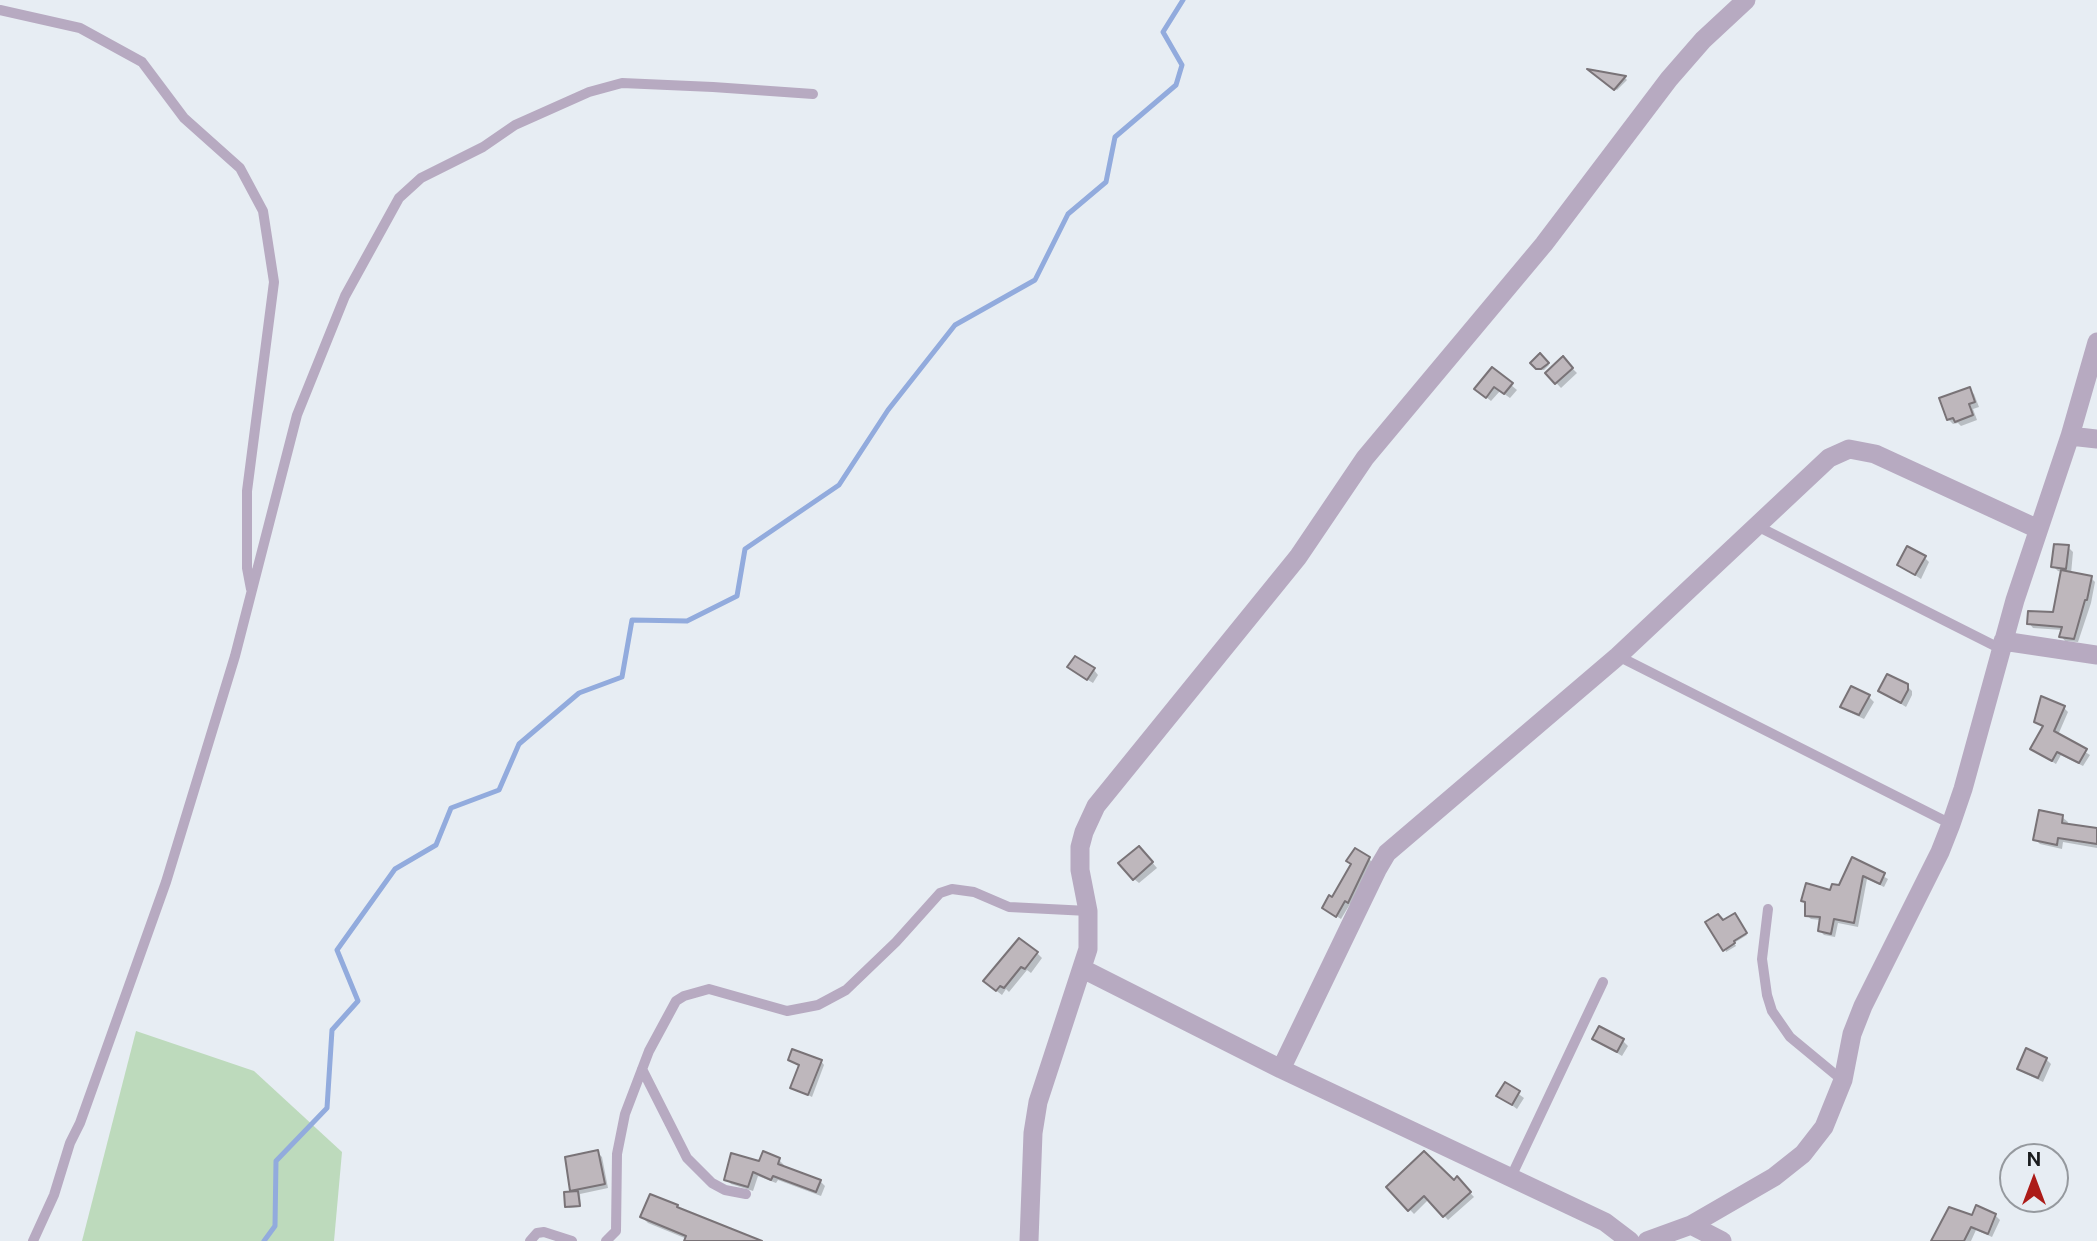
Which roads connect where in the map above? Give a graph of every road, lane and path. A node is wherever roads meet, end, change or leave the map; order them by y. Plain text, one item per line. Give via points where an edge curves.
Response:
1 (1746, 0) edge
2 (0, 10) edge
3 (813, 94) dead end
4 (2097, 342) edge
5 (2070, 436) junction
6 (2097, 439) edge
7 (1757, 526) junction
8 (2038, 529) junction
9 (251, 591) junction
10 (2002, 645) junction
11 (2097, 655) edge
12 (1618, 656) junction
13 (1951, 824) junction
14 (1768, 909) dead end
15 (1088, 911) junction
16 (1083, 969) junction
17 (1603, 982) dead end
18 (642, 1069) junction
19 (1282, 1069) junction
20 (1843, 1080) junction
21 (1511, 1177) junction
22 (746, 1194) dead end
23 (1691, 1225) junction
24 (33, 1241) edge
25 (530, 1241) edge
26 (572, 1241) edge
27 (606, 1241) edge
28 (1029, 1241) edge
29 (1630, 1241) edge
30 (1647, 1241) edge
31 (1722, 1241) edge

1 - 15 street via 1676,70 1544,243 1365,458 1298,558 1096,806 1080,847
2 - 9 lane via 80,28 142,62 184,118 240,169 263,211 274,282 247,491
3 - 9 lane via 622,83 589,92 515,125 421,178 399,198 345,296 297,415
4 - 5 street
5 - 6 street
5 - 8 street
7 - 8 street via 1829,458 1849,449 1875,454
7 - 10 lane
7 - 12 street
8 - 10 street
9 - 24 lane via 166,882 54,1195
10 - 11 street
10 - 13 street
12 - 13 lane
12 - 19 street via 1387,853
13 - 20 street via 1863,1006
14 - 20 lane via 1762,959 1772,1011 1790,1037
15 - 16 street
15 - 18 lane via 1009,908 967,889 946,890 846,990 818,1005 787,1011 709,989 684,996 676,1002
16 - 19 street
16 - 28 street via 1038,1102
17 - 21 lane
18 - 22 lane via 687,1158 712,1183
18 - 27 lane via 625,1114 617,1154 616,1231
19 - 21 street
20 - 23 street via 1825,1127 1803,1154 1774,1177
21 - 29 street via 1605,1222
23 - 30 street
23 - 31 street
25 - 26 lane via 544,1232

